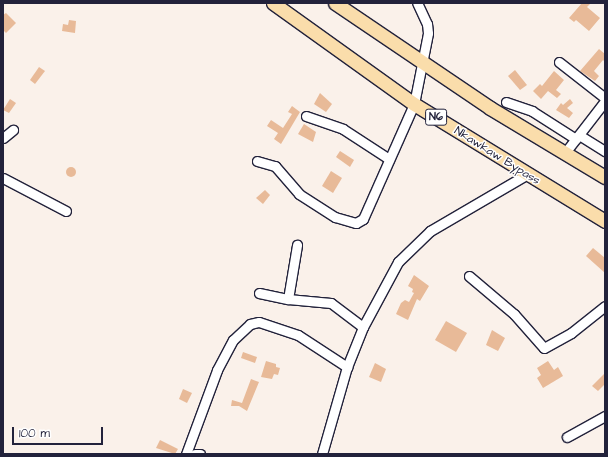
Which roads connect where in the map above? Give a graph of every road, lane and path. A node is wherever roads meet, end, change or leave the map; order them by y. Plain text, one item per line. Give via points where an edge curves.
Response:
1 (273, 3) edge
2 (418, 3) edge
3 (338, 4) edge
4 (420, 61) junction
5 (559, 62) dead end
6 (605, 99) edge
7 (506, 102) dead end
8 (414, 104) junction
9 (306, 116) dead end
10 (13, 130) dead end
11 (578, 137) junction
12 (3, 138) edge
13 (605, 151) edge
14 (564, 154) junction
15 (389, 159) junction
16 (257, 161) dead end
17 (526, 175) junction
18 (605, 177) edge
19 (3, 178) edge
20 (66, 211) dead end
21 (605, 222) edge
22 (297, 245) dead end
23 (469, 276) dead end
24 (259, 293) dead end
25 (288, 299) junction
26 (605, 306) edge
27 (363, 327) junction
28 (347, 367) junction
29 (605, 416) edge
30 (567, 437) dead end
31 (186, 454) edge
32 (195, 454) edge
33 (200, 454) edge
34 (322, 454) edge

1 - 8 highway, Nkawkaw Bypass / N6
2 - 4 street via 428,33
3 - 4 highway
4 - 8 street
4 - 14 highway
5 - 6 street
6 - 11 street
7 - 11 street via 532,111
8 - 15 street
8 - 17 highway, Nkawkaw Bypass / N6
9 - 15 street via 343,129
10 - 12 street
11 - 13 street
11 - 14 street
14 - 18 highway
15 - 16 street via 363,219 356,223 335,218 299,194 275,166
17 - 21 highway, Nkawkaw Bypass / N6
17 - 27 street via 452,217 414,244 390,275
19 - 20 street
22 - 25 street
23 - 26 street via 514,314 544,348 571,333
24 - 25 street
25 - 27 street via 331,303
27 - 28 street
28 - 31 street via 298,335 259,322 250,324 233,340 217,370
28 - 34 street
29 - 30 street
32 - 33 street

